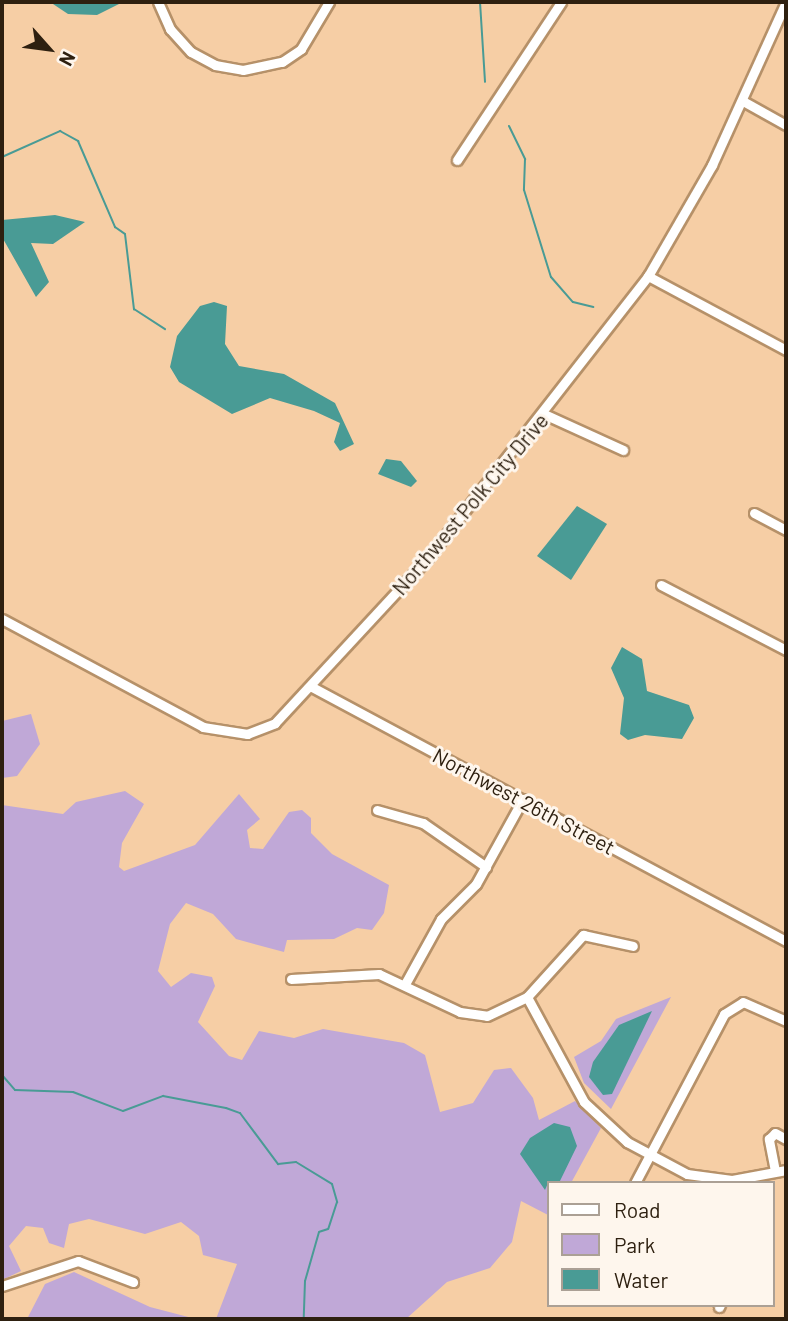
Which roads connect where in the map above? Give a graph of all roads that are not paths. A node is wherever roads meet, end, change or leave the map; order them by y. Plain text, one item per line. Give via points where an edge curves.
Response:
1 (158, 2) edge
2 (329, 2) edge
3 (561, 2) edge
4 (786, 2) edge
5 (743, 101) junction
6 (786, 125) edge
7 (457, 160) dead end
8 (648, 276) junction
9 (786, 350) edge
10 (544, 414) junction
11 (623, 450) dead end
12 (754, 513) dead end
13 (786, 530) edge
14 (661, 585) dead end
15 (2, 619) edge
16 (786, 650) edge
17 (312, 687) junction
18 (523, 799) junction
19 (377, 810) dead end
20 (485, 867) junction
21 (786, 941) edge
22 (633, 946) dead end
23 (291, 979) dead end
24 (405, 984) junction
25 (527, 998) junction
26 (786, 1021) edge
27 (786, 1139) edge
28 (649, 1155) junction
29 (786, 1170) edge
30 (775, 1171) junction
31 (636, 1181) edge
32 (726, 1181) edge
33 (736, 1181) edge
34 (133, 1282) dead end
35 (2, 1286) edge

1 - 2 street via 170,29 191,52 215,65 243,70 261,69 301,49
3 - 7 street
4 - 5 street, Northwest Polk City Drive
5 - 6 street
5 - 8 street, Northwest Polk City Drive
8 - 9 street
8 - 10 street, Northwest Polk City Drive
10 - 11 street
10 - 17 street, Northwest Polk City Drive
12 - 13 street
14 - 16 street
15 - 17 street, Northwest Polk City Drive via 219,732 262,730
17 - 18 street, Northwest 26th Street
18 - 20 street
18 - 21 street, Northwest 26th Street
19 - 20 street via 424,823
20 - 24 street via 441,919
22 - 25 street via 583,934
23 - 24 street via 311,982 359,973
24 - 25 street via 460,1012 479,1015 508,1010
25 - 28 street via 584,1102
26 - 28 street via 743,1002 724,1014
27 - 30 street via 775,1133 769,1139
28 - 31 street
28 - 32 street via 687,1174
29 - 30 street
30 - 33 street
34 - 35 street via 78,1261

